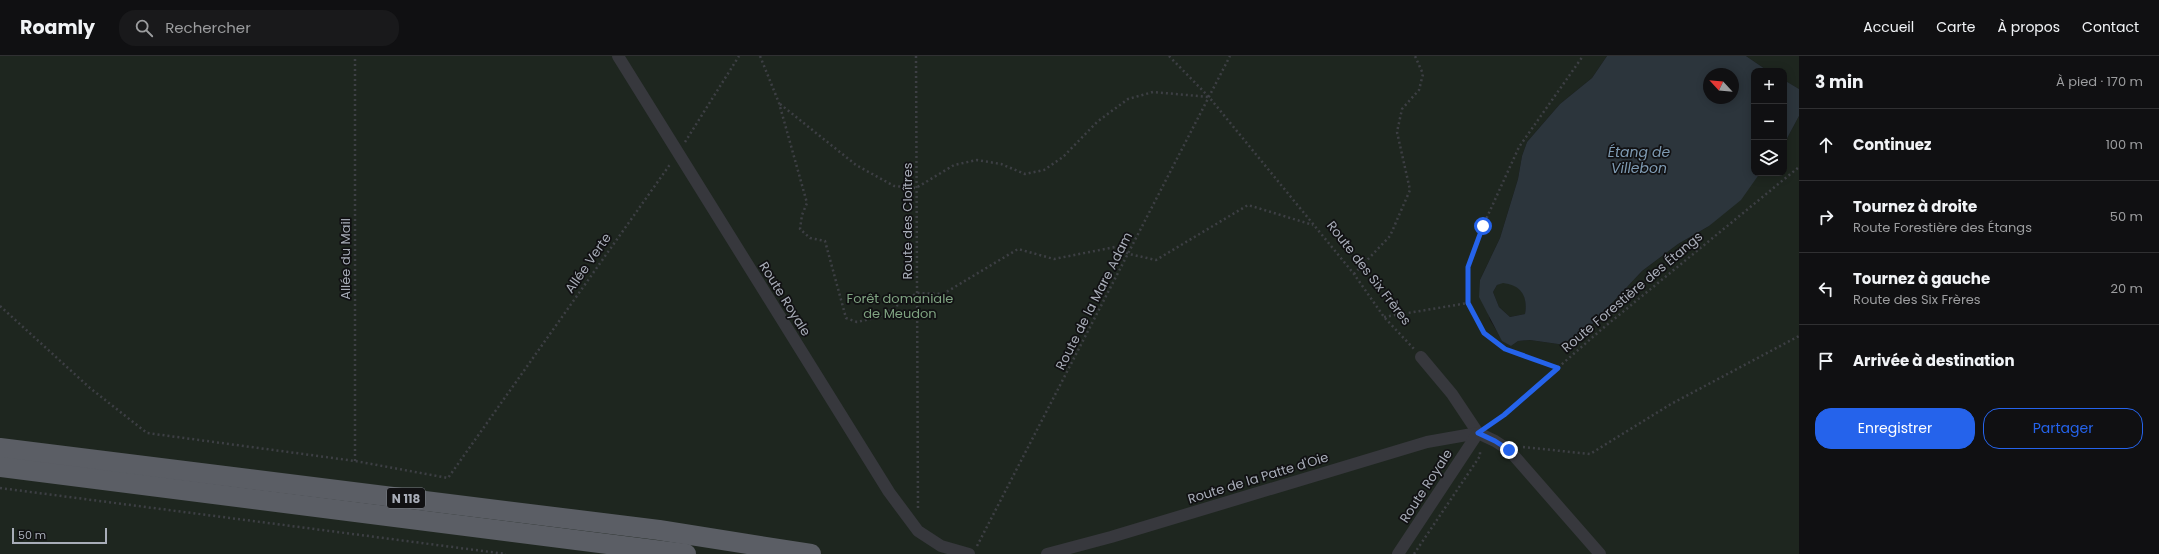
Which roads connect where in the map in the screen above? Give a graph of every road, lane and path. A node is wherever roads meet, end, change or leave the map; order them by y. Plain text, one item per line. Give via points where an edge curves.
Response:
1 (355, 56) edge
2 (618, 56) edge
3 (739, 56) edge
4 (760, 56) edge
5 (916, 56) edge
6 (1169, 56) edge
7 (1230, 56) edge
8 (1415, 56) edge
9 (1583, 56) edge
10 (1209, 97) junction
11 (779, 103) junction
12 (678, 154) junction
13 (1799, 167) edge
14 (916, 188) junction
15 (1313, 225) junction
16 (1129, 254) junction
17 (1354, 274) junction
18 (917, 293) junction
19 (1468, 303) junction
20 (0, 306) edge
21 (1384, 317) junction
22 (1799, 336) edge
23 (1421, 357) joint
24 (1558, 368) junction
25 (1478, 433) junction
26 (0, 448) edge
27 (1509, 450) junction
28 (355, 461) junction
29 (0, 467) edge
30 (0, 488) edge
31 (918, 531) junction
32 (973, 551) edge
33 (506, 554) edge
34 (686, 554) edge
35 (811, 554) edge
36 (1047, 554) edge
37 (1398, 554) edge
38 (1600, 554) edge

1 - 28 path, Allée du Mail
2 - 12 street, Route Royale
3 - 12 path, Allée Verte
4 - 11 path
5 - 14 path, Route des Cloîtres
6 - 10 path, Route des Six Frères
7 - 10 path, Route de la Mare Adam
8 - 17 path via 1423,74 1419,90 1402,109 1397,132 1410,190 1390,236
9 - 19 path via 1519,147 1483,226 1468,267
10 - 14 path via 1153,92 1128,99 1097,122 1063,157 1044,170 1025,174 1001,164 977,160 954,165
10 - 15 path, Route des Six Frères
10 - 16 path, Route de la Mare Adam
11 - 14 path via 856,165 894,186
11 - 18 path via 807,203 800,229 810,238 825,241 846,318 857,322 879,317
12 - 28 path, Allée Verte via 448,478
12 - 31 street, Route Royale via 885,485
13 - 24 path, Route Forestière des Étangs
14 - 18 path, Route des Cloîtres
15 - 16 path via 1248,205 1156,260
15 - 17 path, Route des Six Frères
16 - 18 path via 1115,247 1054,259 1018,249 944,294
16 - 32 path, Route de la Mare Adam
17 - 21 path, Route des Six Frères
18 - 31 path, Route des Cloîtres
19 - 21 path
19 - 24 path via 1484,333 1505,349
20 - 28 path via 90,388 147,433
21 - 23 path, Route des Six Frères
22 - 27 path via 1672,404 1590,454 1517,447
23 - 25 street via 1452,394
24 - 25 path, Route Forestière des Étangs via 1504,415
25 - 27 street
25 - 36 street, Route de la Patte d'Oie via 1427,442
25 - 37 street, Route Royale
26 - 35 highway, N 118 via 644,528
27 - 38 street
29 - 34 highway, N 118
30 - 33 path
31 - 32 street, Route Royale via 941,546

